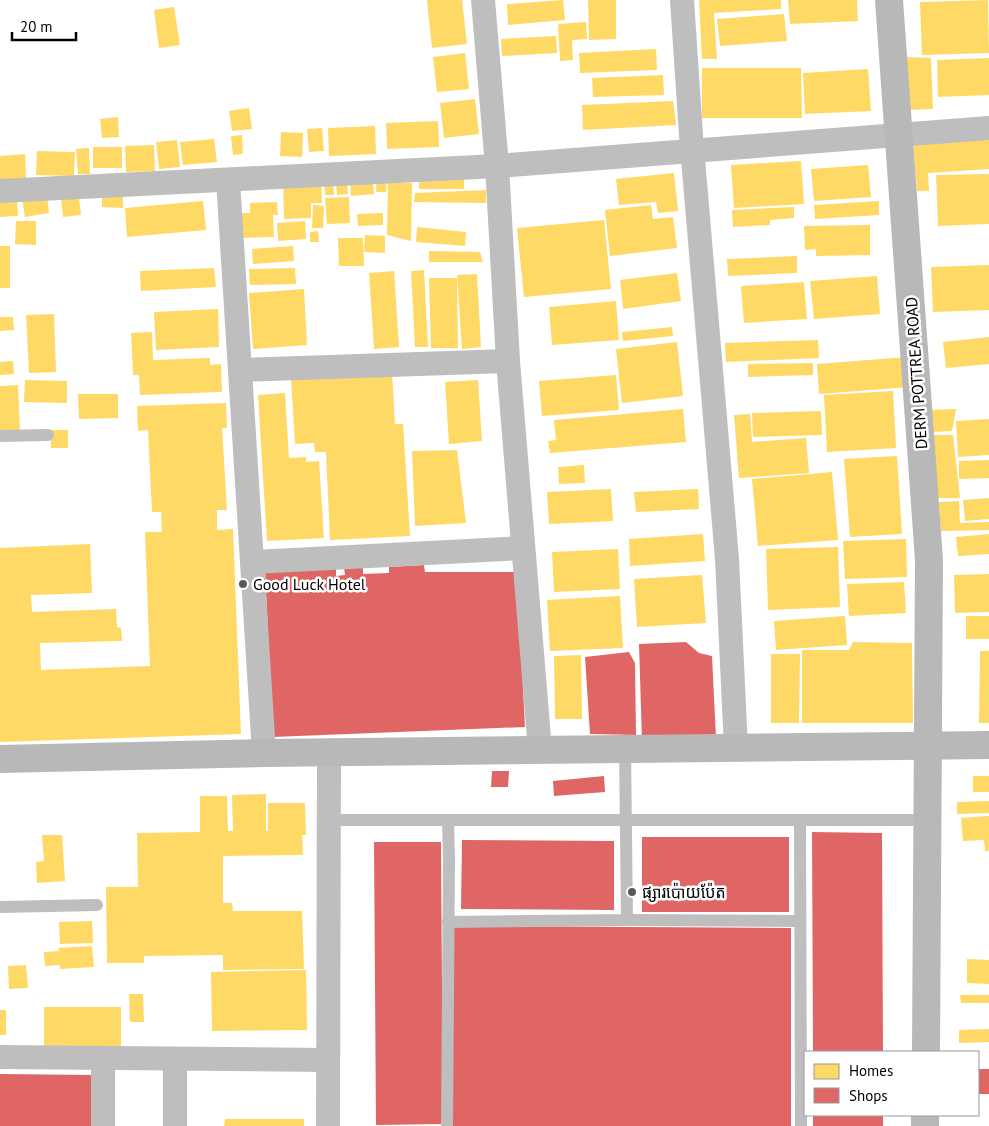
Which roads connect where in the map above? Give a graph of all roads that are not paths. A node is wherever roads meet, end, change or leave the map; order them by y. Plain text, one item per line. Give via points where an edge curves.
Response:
1 (483, 0) edge
2 (682, 0) edge
3 (889, 0) edge
4 (989, 128) edge
5 (899, 135) junction
6 (693, 150) junction
7 (497, 166) junction
8 (228, 180) junction
9 (0, 191) edge
10 (508, 361) junction
11 (240, 370) junction
12 (48, 435) dead end
13 (0, 436) edge
14 (523, 548) junction
15 (252, 562) junction
16 (989, 746) edge
17 (928, 747) junction
18 (736, 748) junction
19 (624, 749) junction
20 (540, 750) junction
21 (264, 753) junction
22 (329, 753) junction
23 (0, 759) edge
24 (329, 820) junction
25 (448, 820) junction
26 (928, 820) junction
27 (625, 821) junction
28 (800, 821) junction
29 (97, 905) dead end
30 (0, 907) edge
31 (627, 920) junction
32 (800, 921) junction
33 (448, 922) junction
34 (926, 1051) edge
35 (0, 1057) edge
36 (103, 1058) junction
37 (175, 1059) junction
38 (328, 1060) junction
39 (102, 1126) edge
40 (175, 1126) edge
41 (328, 1126) edge
42 (447, 1126) edge
43 (801, 1126) edge

1 - 7 street
2 - 6 street
3 - 5 street, DERM POTTREA ROAD
4 - 5 street
5 - 6 street
5 - 17 street, DERM POTTREA ROAD via 929,560
6 - 7 street
6 - 18 street via 727,559
7 - 8 street
7 - 10 street
8 - 9 street
8 - 11 street
10 - 11 street
10 - 14 street
11 - 15 street
12 - 13 lane
14 - 15 street
14 - 20 street
15 - 21 street
16 - 17 street
17 - 18 street
17 - 26 street, DERM POTTREA ROAD
18 - 19 street
19 - 20 street
19 - 27 lane
20 - 22 street
21 - 22 street
21 - 23 street
22 - 24 street
24 - 25 lane
24 - 38 street
25 - 27 lane
25 - 33 lane
26 - 28 lane
26 - 34 street, DERM POTTREA ROAD
27 - 28 lane
27 - 31 lane
28 - 32 lane
29 - 30 lane
31 - 32 lane
31 - 33 lane
32 - 43 lane
33 - 42 lane
35 - 36 street
36 - 37 street
36 - 39 street
37 - 38 street
37 - 40 street
38 - 41 street

